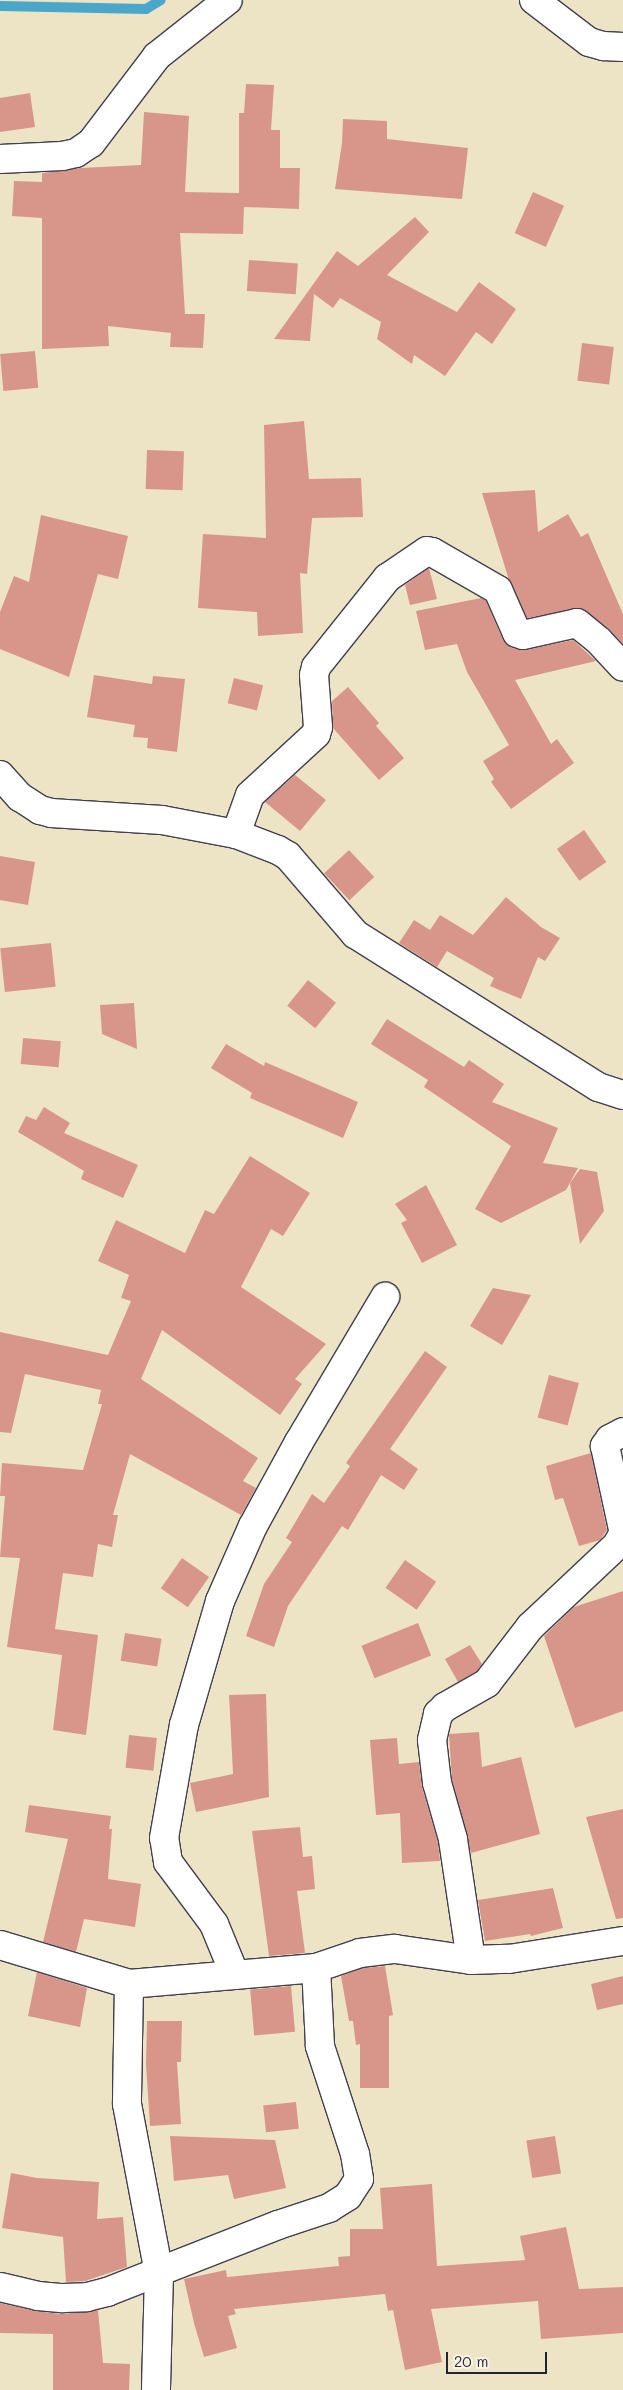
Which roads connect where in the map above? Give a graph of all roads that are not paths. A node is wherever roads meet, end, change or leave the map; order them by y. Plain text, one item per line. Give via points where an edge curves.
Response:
1 (228, 0) edge
2 (534, 0) edge
3 (623, 47) edge
4 (0, 158) edge
5 (623, 667) edge
6 (0, 775) edge
7 (236, 834) junction
8 (623, 1095) edge
9 (385, 1297) dead end
10 (623, 1432) edge
11 (623, 1530) edge
12 (623, 1534) edge
13 (623, 1941) edge
14 (0, 1945) edge
15 (471, 1960) junction
16 (316, 1968) junction
17 (235, 1975) junction
18 (129, 1984) junction
19 (159, 2273) junction
20 (0, 2287) edge
21 (156, 2390) edge

1 - 4 street via 157,56 91,143 76,153 62,156
2 - 3 street via 588,42
5 - 7 street via 577,623 523,635 517,633 498,590 427,551 387,578 316,667 316,734 250,795
6 - 7 street via 20,797 51,813 142,817
7 - 8 street via 288,856 355,934 598,1087
9 - 17 street via 253,1526 220,1601 184,1725 164,1838 168,1862 214,1924
10 - 11 street via 605,1446
12 - 15 street via 617,1545 530,1627 488,1682 438,1714 432,1740 437,1783 453,1839
13 - 15 street via 509,1959
14 - 18 street
15 - 16 street via 395,1949 360,1953
16 - 17 street
16 - 19 street via 320,2046 355,2154 359,2180 348,2196 329,2208
17 - 18 street
18 - 19 street via 127,2104
19 - 20 street via 87,2297 38,2296
19 - 21 street

